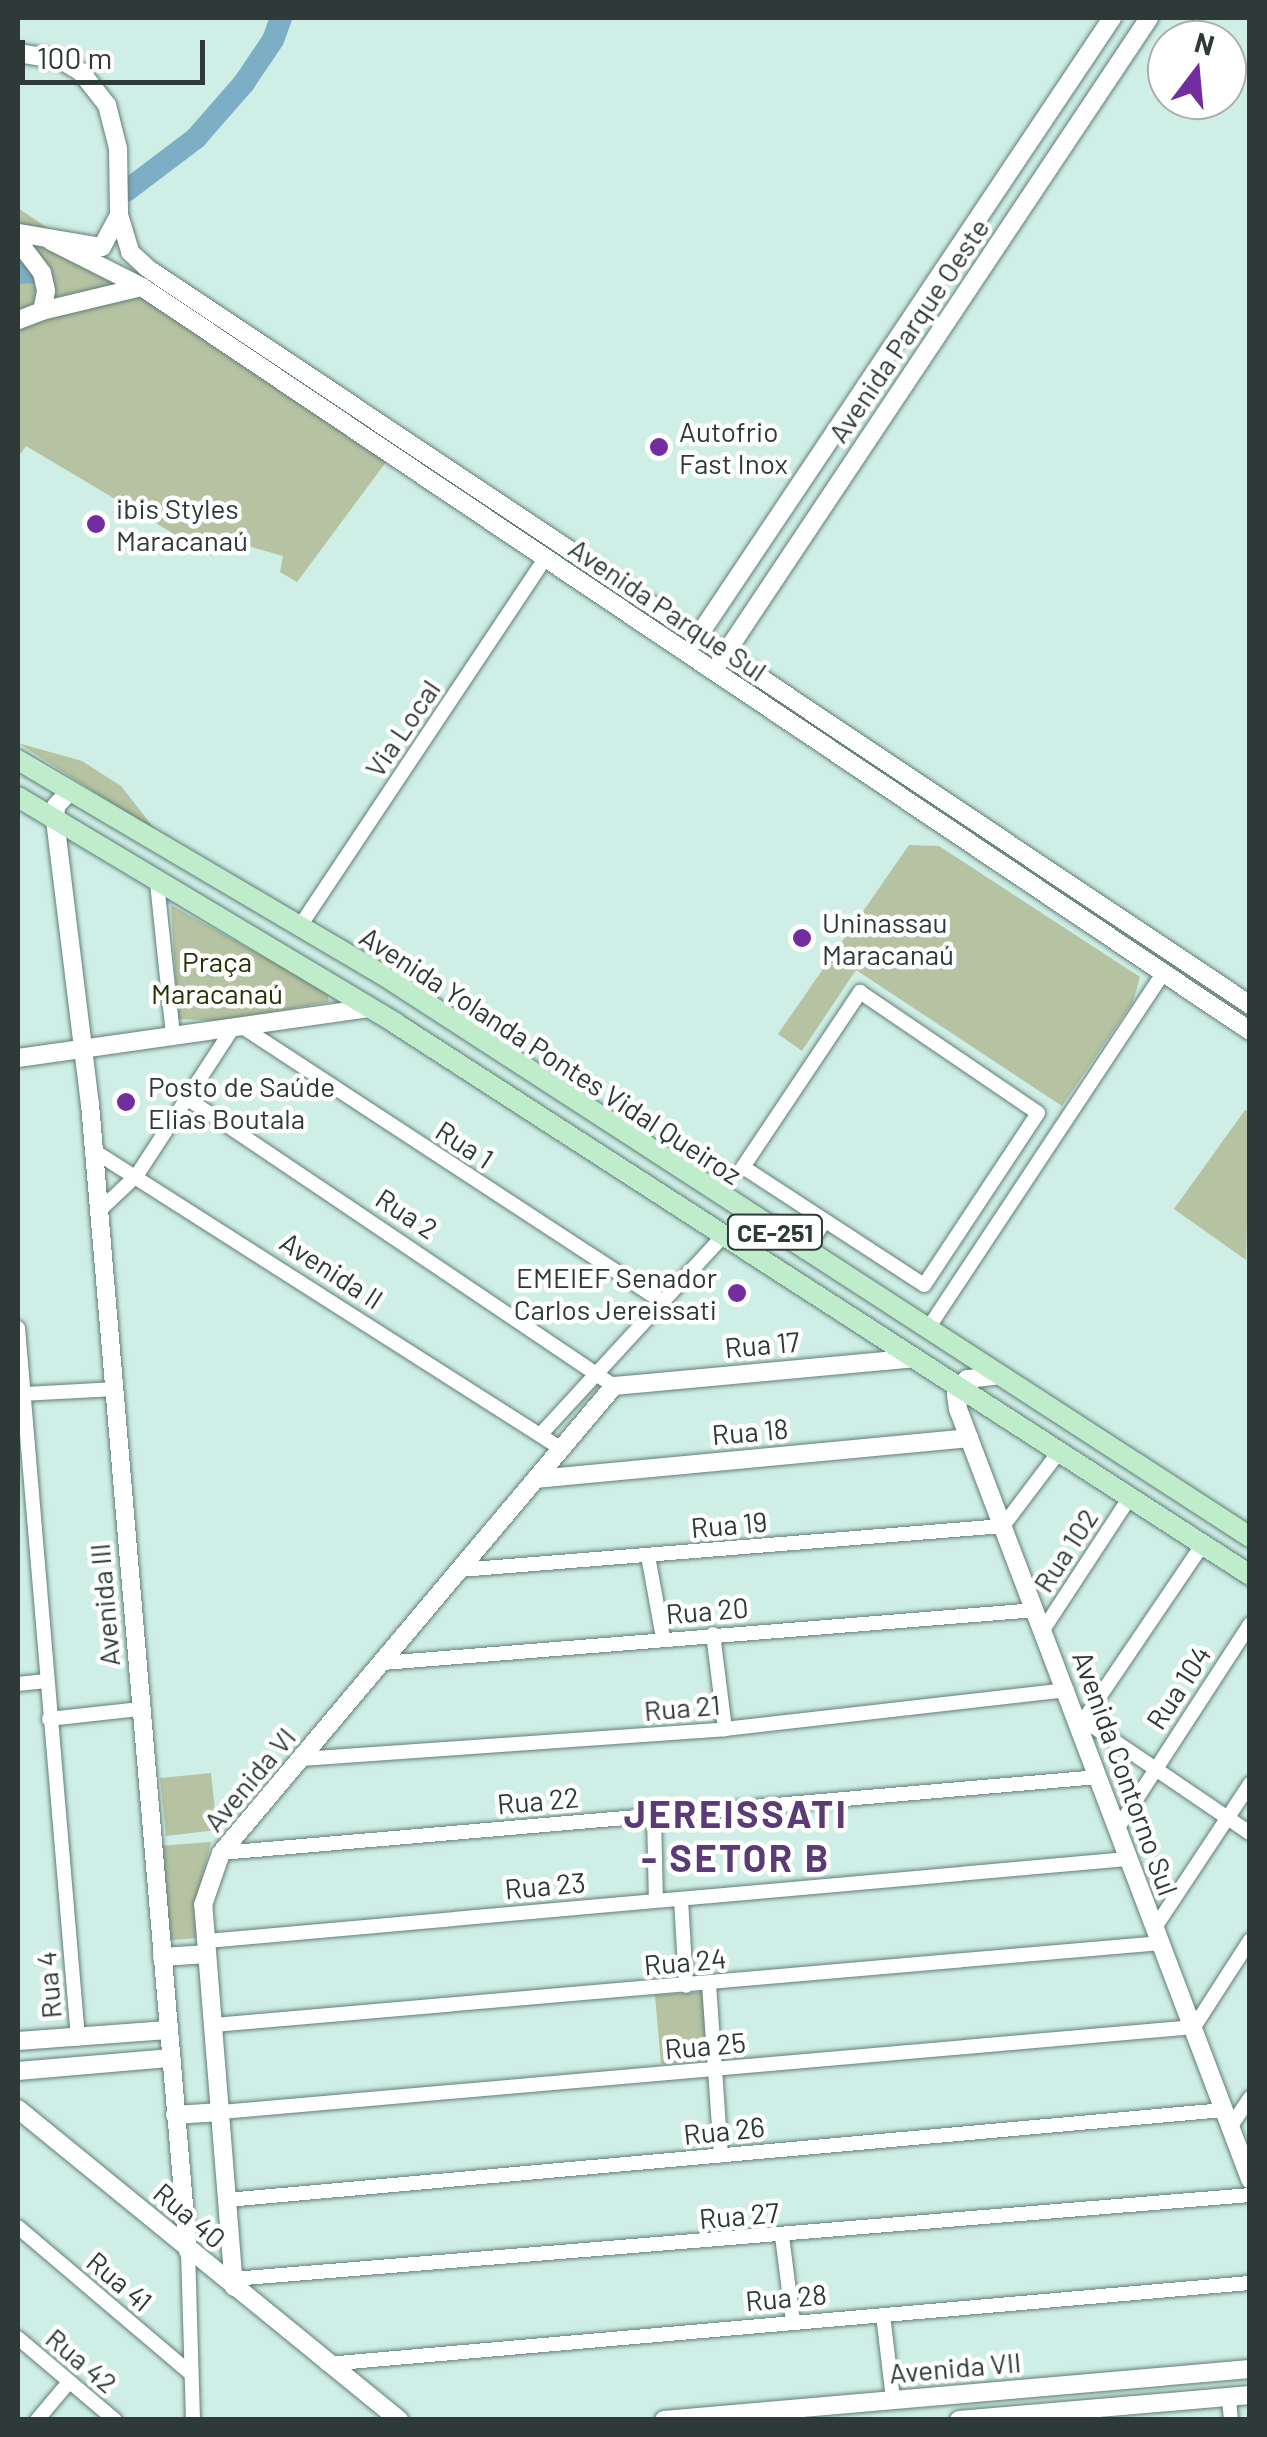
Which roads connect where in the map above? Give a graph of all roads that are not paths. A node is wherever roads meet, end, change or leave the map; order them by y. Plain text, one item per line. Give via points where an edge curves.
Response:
1 (1112, 18) edge
2 (1150, 18) edge
3 (18, 53) edge
4 (119, 215) junction
5 (18, 232) edge
6 (18, 241) edge
7 (51, 241) junction
8 (142, 287) junction
9 (42, 311) junction
10 (18, 320) edge
11 (545, 558) junction
12 (700, 634) junction
13 (726, 652) junction
14 (686, 654) junction
15 (713, 673) junction
16 (18, 760) edge
17 (69, 792) junction
18 (18, 797) edge
19 (55, 820) junction
20 (157, 883) junction
21 (300, 926) junction
22 (1163, 974) junction
23 (1250, 1005) edge
24 (370, 1008) junction
25 (238, 1029) junction
26 (1250, 1031) edge
27 (173, 1036) junction
28 (82, 1050) junction
29 (18, 1058) edge
30 (527, 1071) junction
31 (559, 1092) junction
32 (510, 1097) junction
33 (188, 1100) junction
34 (542, 1117) junction
35 (94, 1151) junction
36 (137, 1175) junction
37 (100, 1211) junction
38 (823, 1223) junction
39 (724, 1235) junction
40 (841, 1235) junction
41 (814, 1257) junction
42 (660, 1300) junction
43 (929, 1327) junction
44 (18, 1328) edge
45 (914, 1358) junction
46 (598, 1369) junction
47 (1012, 1378) junction
48 (614, 1386) junction
49 (960, 1387) junction
50 (114, 1390) junction
51 (1035, 1393) junction
52 (23, 1394) junction
53 (22, 1432) edge
54 (542, 1434) junction
55 (968, 1438) junction
56 (1040, 1439) junction
57 (560, 1448) junction
58 (1059, 1452) junction
59 (536, 1479) junction
60 (1130, 1497) junction
61 (1003, 1526) junction
62 (1250, 1538) edge
63 (1202, 1544) junction
64 (648, 1556) junction
65 (460, 1570) junction
66 (1250, 1575) edge
67 (1036, 1610) junction
68 (1250, 1624) edge
69 (1043, 1630) junction
70 (713, 1634) junction
71 (663, 1638) junction
72 (382, 1663) junction
73 (46, 1681) junction
74 (18, 1684) edge
75 (1067, 1690) junction
76 (140, 1709) junction
77 (49, 1719) junction
78 (1082, 1724) junction
79 (725, 1729) junction
80 (300, 1758) junction
81 (1154, 1771) junction
82 (1098, 1777) junction
83 (1250, 1784) edge
84 (654, 1815) junction
85 (1227, 1818) junction
86 (1116, 1829) junction
87 (1250, 1833) edge
88 (222, 1853) junction
89 (1127, 1859) junction
90 (680, 1899) junction
91 (656, 1900) junction
92 (1158, 1936) junction
93 (1250, 1940) edge
94 (207, 1948) junction
95 (162, 1957) junction
96 (709, 1984) junction
97 (686, 1986) junction
98 (214, 2026) junction
99 (1194, 2027) junction
100 (168, 2030) junction
101 (78, 2038) junction
102 (18, 2042) edge
103 (171, 2058) junction
104 (715, 2069) junction
105 (18, 2071) edge
106 (1250, 2098) edge
107 (18, 2108) edge
108 (222, 2112) junction
109 (175, 2116) junction
110 (1228, 2118) junction
111 (721, 2156) junction
112 (1250, 2179) edge
113 (1250, 2195) edge
114 (227, 2200) junction
115 (18, 2227) edge
116 (782, 2236) junction
117 (188, 2251) junction
118 (233, 2283) junction
119 (1250, 2283) edge
120 (883, 2315) junction
121 (793, 2322) junction
122 (18, 2338) edge
123 (327, 2364) junction
124 (1250, 2369) edge
125 (190, 2373) junction
126 (69, 2382) junction
127 (1018, 2390) junction
128 (1250, 2396) edge
129 (1229, 2398) junction
130 (893, 2399) junction
131 (1143, 2411) edge
132 (1019, 2413) junction
133 (1055, 2415) edge
134 (753, 2416) edge
135 (967, 2419) edge
136 (37, 2420) edge
137 (115, 2420) edge
138 (193, 2420) edge
139 (399, 2420) edge
140 (664, 2420) edge
141 (959, 2420) edge
142 (1231, 2420) edge

1 - 12 street, Avenida Parque Oeste
2 - 13 street, Avenida Parque Oeste
3 - 4 street, Avenida Parque Sul via 61,60 101,96 116,136
4 - 7 street, Avenida Parque Sul via 102,247
4 - 12 street, Avenida Parque Sul via 130,252 147,268
5 - 7 street, Avenida Parque Sul
6 - 9 street via 42,272
7 - 8 street, Avenida Parque Sul
8 - 9 street
8 - 11 street, Avenida Parque Sul
9 - 10 street
11 - 14 street, Avenida Parque Sul
11 - 21 street, Via Local
12 - 13 street, Avenida Parque Sul
12 - 14 street, Avenida Parque Oeste
13 - 15 street, Avenida Parque Oeste
13 - 23 street, Avenida Parque Sul
14 - 15 street, Avenida Parque Sul
15 - 22 street, Avenida Parque Sul
16 - 17 main road, Avenida Yolanda Pontes Vidal Queiroz / CE-251
17 - 19 street via 56,806
17 - 21 main road, Avenida Yolanda Pontes Vidal Queiroz / CE-251
18 - 19 main road, Avenida Yolanda Pontes Vidal Queiroz / CE-251
19 - 20 main road, Avenida Yolanda Pontes Vidal Queiroz / CE-251
19 - 28 street, Avenida III
20 - 24 main road, Avenida Yolanda Pontes Vidal Queiroz / CE-251
20 - 27 street
21 - 30 main road, Avenida Yolanda Pontes Vidal Queiroz / CE-251
22 - 26 street, Avenida Parque Sul
22 - 43 street
24 - 25 street
24 - 32 main road, Avenida Yolanda Pontes Vidal Queiroz / CE-251
25 - 27 street
25 - 33 street
25 - 42 street, Rua 1
27 - 28 street
28 - 29 street
28 - 35 street, Avenida III
30 - 31 main road, Avenida Yolanda Pontes Vidal Queiroz / CE-251
30 - 32 main road
31 - 34 main road
31 - 41 main road, Avenida Yolanda Pontes Vidal Queiroz / CE-251
32 - 34 main road, Avenida Yolanda Pontes Vidal Queiroz / CE-251
33 - 36 street
33 - 46 street, Rua 2
34 - 39 main road, Avenida Yolanda Pontes Vidal Queiroz / CE-251
35 - 36 street, Avenida II
35 - 37 street, Avenida III
36 - 37 street
36 - 54 street, Avenida II
37 - 50 street, Avenida III
38 - 40 street
38 - 40 street via 744,1162 856,996 866,993 1038,1113 924,1285
38 - 41 street
39 - 42 street
39 - 45 main road, Avenida Yolanda Pontes Vidal Queiroz / CE-251
40 - 41 street
41 - 43 main road, Avenida Yolanda Pontes Vidal Queiroz / CE-251
42 - 46 street
43 - 47 main road, Avenida Yolanda Pontes Vidal Queiroz / CE-251
44 - 52 street, Rua 4
45 - 48 street, Rua 17
45 - 49 main road, Avenida Yolanda Pontes Vidal Queiroz / CE-251
46 - 48 street, Rua 2
46 - 54 street
47 - 49 street via 976,1376
47 - 51 main road, Avenida Yolanda Pontes Vidal Queiroz / CE-251
48 - 57 street, Avenida VI
49 - 55 street, Avenida Contorno Sul via 955,1399
49 - 56 main road, Avenida Yolanda Pontes Vidal Queiroz / CE-251
50 - 52 street
50 - 76 street, Avenida III
51 - 56 main road via 1045,1420
51 - 62 main road, Avenida Yolanda Pontes Vidal Queiroz / CE-251
52 - 53 street, Rua 4
53 - 73 street, Rua 4
54 - 57 street, Avenida II
55 - 59 street, Rua 18
55 - 61 street, Avenida Contorno Sul
56 - 58 main road, Avenida Yolanda Pontes Vidal Queiroz / CE-251
57 - 59 street, Avenida VI
58 - 60 main road, Avenida Yolanda Pontes Vidal Queiroz / CE-251
58 - 61 street
59 - 65 street, Avenida VI
60 - 63 main road, Avenida Yolanda Pontes Vidal Queiroz / CE-251
60 - 69 street, Rua 102
61 - 64 street, Rua 19
61 - 67 street, Avenida Contorno Sul
63 - 66 main road, Avenida Yolanda Pontes Vidal Queiroz / CE-251
63 - 78 street
64 - 65 street, Rua 19
64 - 71 street
65 - 72 street, Avenida VI
67 - 69 street, Avenida Contorno Sul
67 - 70 street, Rua 20
68 - 81 street, Rua 104
69 - 75 street, Avenida Contorno Sul
70 - 71 street, Rua 20
70 - 79 street
71 - 72 street, Rua 20
72 - 80 street, Avenida VI
73 - 74 street
73 - 77 street, Rua 4
75 - 78 street, Avenida Contorno Sul
75 - 79 street, Rua 21
76 - 77 street
76 - 95 street, Avenida III
77 - 101 street, Rua 4
78 - 81 street
78 - 82 street, Avenida Contorno Sul
79 - 80 street, Rua 21
80 - 88 street, Avenida VI
81 - 85 street
81 - 86 street, Rua 104
82 - 84 street, Rua 22
82 - 86 street, Avenida Contorno Sul
83 - 85 street
84 - 88 street, Rua 22
84 - 91 street
85 - 87 street
85 - 92 street
86 - 89 street, Avenida Contorno Sul
88 - 94 street, Avenida VI via 205,1889
89 - 90 street, Rua 23
89 - 92 street, Avenida Contorno Sul
90 - 91 street, Rua 23
90 - 97 street
91 - 94 street, Rua 23
92 - 96 street, Rua 24
92 - 99 street, Avenida Contorno Sul
93 - 99 street
94 - 95 street
94 - 98 street, Avenida VI
95 - 100 street, Avenida III
96 - 97 street, Rua 24
96 - 104 street
97 - 98 street, Rua 24
98 - 108 street, Avenida VI
99 - 104 street, Rua 25
99 - 110 street, Avenida Contorno Sul
100 - 101 street
100 - 103 street, Avenida III
101 - 102 street
103 - 105 street
103 - 109 street, Avenida III
104 - 108 street, Rua 25
104 - 111 street
106 - 110 street
107 - 117 street, Rua 40
108 - 109 street
108 - 114 street, Avenida VI
109 - 117 street, Avenida III
110 - 111 street, Rua 26
110 - 112 street, Avenida Contorno Sul
111 - 114 street, Rua 26
113 - 116 street, Rua 27
114 - 118 street, Avenida VI
115 - 125 street, Rua 41
116 - 118 street, Rua 27
116 - 121 street
117 - 118 street, Rua 40
117 - 125 street, Avenida III
118 - 123 street, Rua 40
119 - 120 street, Rua 28
120 - 121 street, Rua 28
120 - 130 street
121 - 123 street, Rua 28
122 - 126 street, Rua 42
123 - 139 street
124 - 127 street, Avenida VII
125 - 138 street, Avenida III
126 - 136 street
126 - 137 street, Rua 42
127 - 130 street, Avenida VII
127 - 132 street
128 - 129 street, Avenida VII
129 - 131 street, Avenida VII
129 - 142 street
130 - 134 street, Avenida VII
131 - 133 street, Avenida VII
132 - 133 street, Avenida VII
132 - 135 street, Avenida VII
134 - 140 street, Avenida VII
135 - 141 street, Avenida VII

